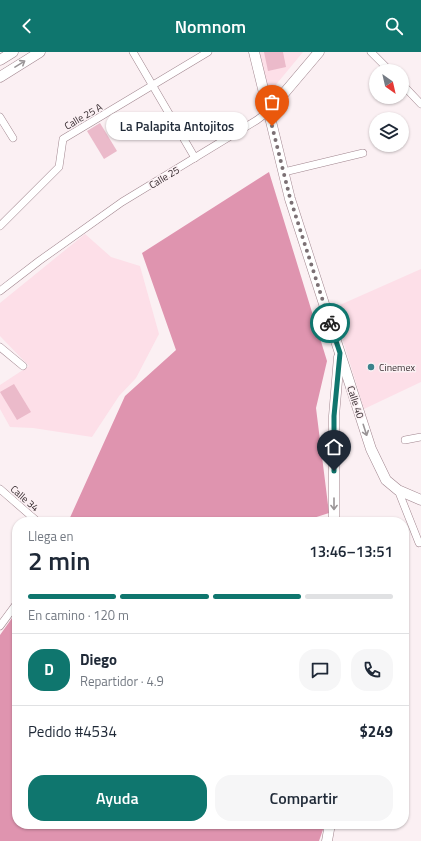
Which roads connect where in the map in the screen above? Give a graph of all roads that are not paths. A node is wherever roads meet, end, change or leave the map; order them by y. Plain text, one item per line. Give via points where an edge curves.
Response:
1 (13, 52) edge
2 (40, 52) edge
3 (133, 52) edge
4 (208, 52) edge
5 (254, 52) edge
6 (319, 52) edge
7 (371, 52) edge
8 (0, 60) edge
9 (383, 64) edge
10 (0, 77) edge
11 (154, 86) junction
12 (409, 91) edge
13 (421, 104) edge
14 (269, 111) junction
15 (0, 117) edge
16 (12, 138) dead end
17 (363, 153) dead end
18 (195, 158) junction
19 (284, 172) junction
20 (0, 226) edge
21 (0, 291) edge
22 (0, 347) edge
23 (340, 353) junction
24 (23, 366) dead end
25 (421, 437) edge
26 (406, 440) dead end
27 (0, 489) edge
28 (398, 490) junction
29 (421, 500) edge
30 (32, 517) edge
31 (334, 517) edge
32 (409, 517) edge
33 (409, 518) edge
34 (419, 543) dead end
35 (12, 610) edge
36 (0, 626) edge
37 (329, 829) edge
38 (327, 841) edge

1 - 8 main road
10 -> 2 main road
3 - 11 street
4 - 11 street, Calle 25 A
5 - 14 main road, Calle 40
6 - 14 main road, Calle 25
7 - 9 street
11 - 18 street
11 - 20 street, Calle 25 A via 62,139 59,167
12 - 13 street
14 - 18 street, Calle 25
14 - 19 main road, Calle 40
15 - 16 street
17 - 19 street
18 - 21 street, Calle 25 via 122,202
19 - 23 main road, Calle 40
22 - 24 street
23 -> 28 main road, Calle 40 via 371,450 386,480
23 -> 31 main road via 334,416
25 - 26 street
27 - 30 street, Calle 34
28 - 29 main road, Calle 40
28 - 32 street
33 - 34 street
35 - 36 street
37 - 38 main road

